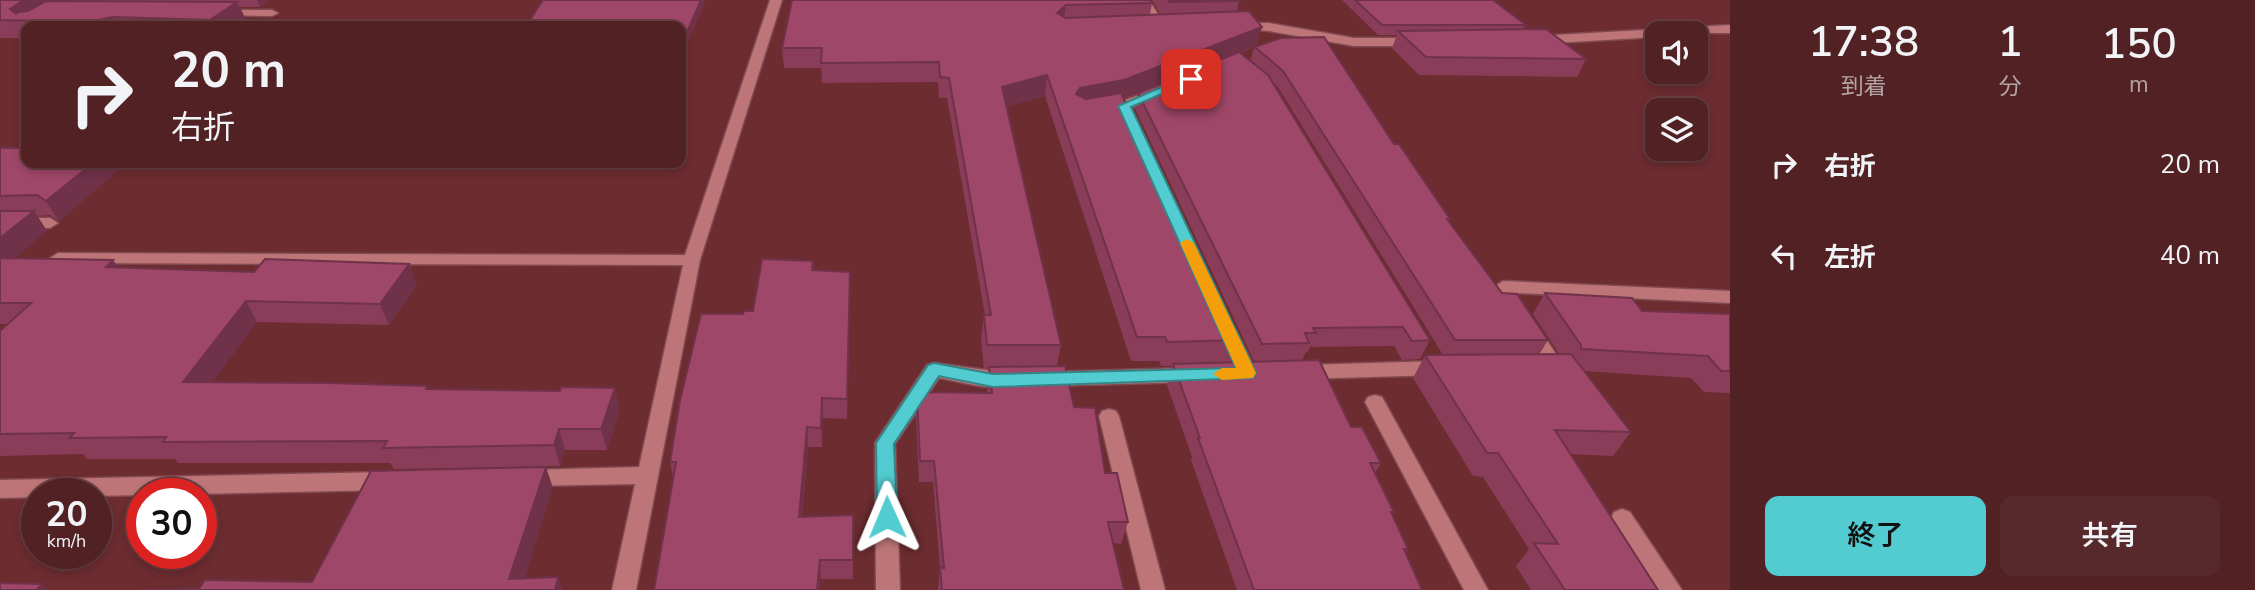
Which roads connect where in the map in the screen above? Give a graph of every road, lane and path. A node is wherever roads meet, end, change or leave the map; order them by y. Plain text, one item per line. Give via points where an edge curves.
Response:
1 (776, 0) edge
2 (1143, 0) edge
3 (203, 13) edge
4 (272, 13) dead end
5 (1222, 26) edge
6 (1146, 27) edge
7 (1730, 29) edge
8 (1708, 30) edge
9 (1315, 34) junction
10 (1645, 34) edge
11 (1436, 41) edge
12 (1519, 41) edge
13 (1289, 43) edge
14 (1174, 86) edge
15 (1093, 112) edge
16 (50, 222) dead end
17 (0, 223) edge
18 (58, 258) edge
19 (692, 261) junction
20 (1730, 297) edge
21 (1219, 313) edge
22 (1464, 368) edge
23 (1529, 369) edge
24 (1288, 372) edge
25 (1375, 402) dead end
26 (1109, 416) dead end
27 (648, 475) junction
28 (510, 478) edge
29 (413, 480) edge
30 (0, 489) edge
31 (1622, 518) dead end
32 (624, 590) edge
33 (888, 590) edge
34 (1153, 590) edge
35 (1476, 590) edge
36 (1670, 590) edge

1 - 19 street
2 - 6 street via 1166,27
3 - 4 street
5 - 9 street
7 - 8 street
9 - 11 street via 1354,42
9 - 13 street
10 - 12 street
14 - 15 street via 1127,112
16 - 17 street
18 - 19 street
19 - 27 street
20 - 23 street via 1503,287 1555,369
21 - 33 street via 1254,373 993,380 934,369 885,443
22 - 24 street via 1434,363
25 - 35 street
26 - 34 street
27 - 28 street
27 - 32 street
29 - 30 street
31 - 36 street

